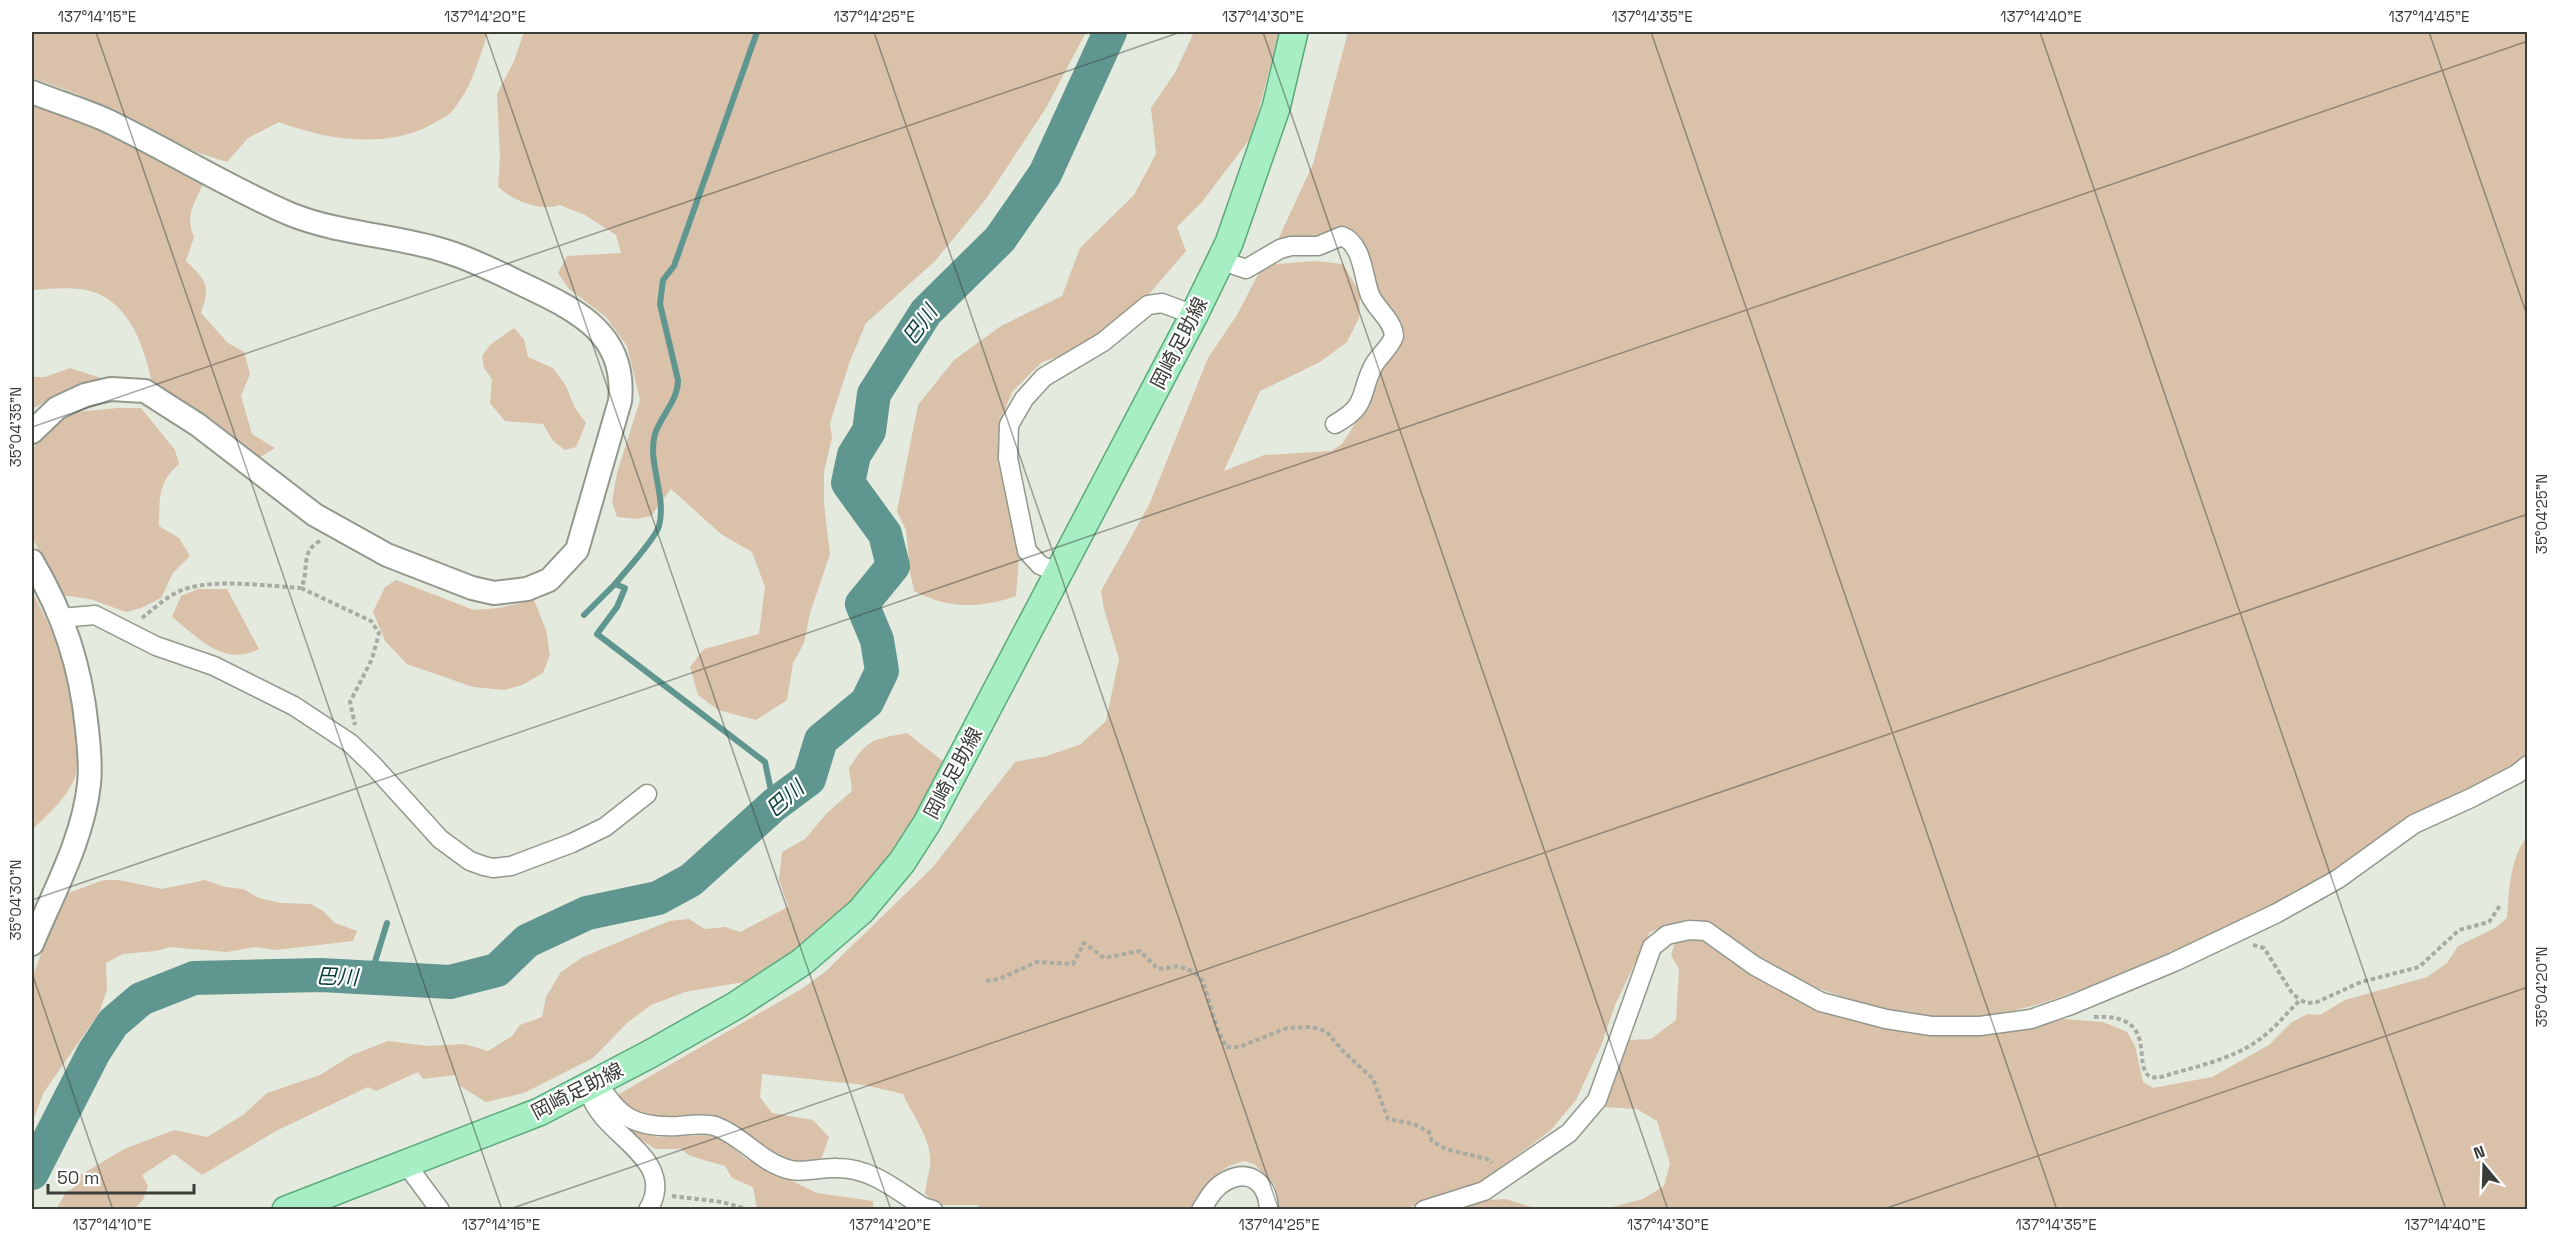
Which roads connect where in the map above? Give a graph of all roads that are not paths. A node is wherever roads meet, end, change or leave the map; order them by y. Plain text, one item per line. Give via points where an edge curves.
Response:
1 (1294, 32) edge
2 (32, 92) edge
3 (1220, 260) junction
4 (1194, 315) junction
5 (1335, 424) dead end
6 (32, 432) edge
7 (32, 561) edge
8 (1058, 573) junction
9 (61, 618) junction
10 (2528, 765) edge
11 (647, 795) dead end
12 (32, 944) edge
13 (592, 1083) junction
14 (406, 1164) junction
15 (652, 1201) edge
16 (286, 1209) edge
17 (440, 1209) edge
18 (933, 1209) edge
19 (1202, 1209) edge
20 (1269, 1209) edge
21 (1424, 1209) edge

1 - 3 main road, 岡崎足助線 via 1275,108
2 - 6 street via 107,121 236,190 294,215 445,251 555,300 574,310 608,344 621,385 620,401 577,550 549,580 527,589 494,593 387,555 315,515 198,425 145,392 111,389 85,395 57,408
3 - 4 main road, 岡崎足助線
3 - 5 street via 1246,269 1291,246 1318,246 1342,236 1354,243 1370,296 1394,336 1375,364 1362,403
4 - 8 main road, 岡崎足助線
4 - 8 street via 1162,303 1149,305 1103,342 1044,377 1024,399 1010,425 1008,458 1028,551 1040,565
7 - 9 street
8 - 13 main road, 岡崎足助線 via 927,823 902,862 861,911 802,962 743,1000
9 - 11 street via 94,615 156,646 214,666 294,706 350,743 440,839 470,861 493,868 511,866 572,843 605,827
9 - 12 street via 77,662 85,701 89,784 76,837
10 - 21 street via 2471,798 2414,824 2338,879 2277,913 2072,1005 2031,1019 1980,1026 1931,1026 1886,1019 1821,1002 1755,966 1706,931 1667,935 1652,947 1597,1100 1569,1133 1484,1191
13 - 14 main road, 岡崎足助線 via 539,1112
13 - 15 street via 594,1103 650,1167 656,1183
13 - 18 street via 623,1114 639,1123 655,1127 713,1125 790,1170 862,1170 922,1207
14 - 16 main road, 岡崎足助線
14 - 17 street
19 - 20 street via 1213,1191 1242,1175 1257,1180 1269,1196

